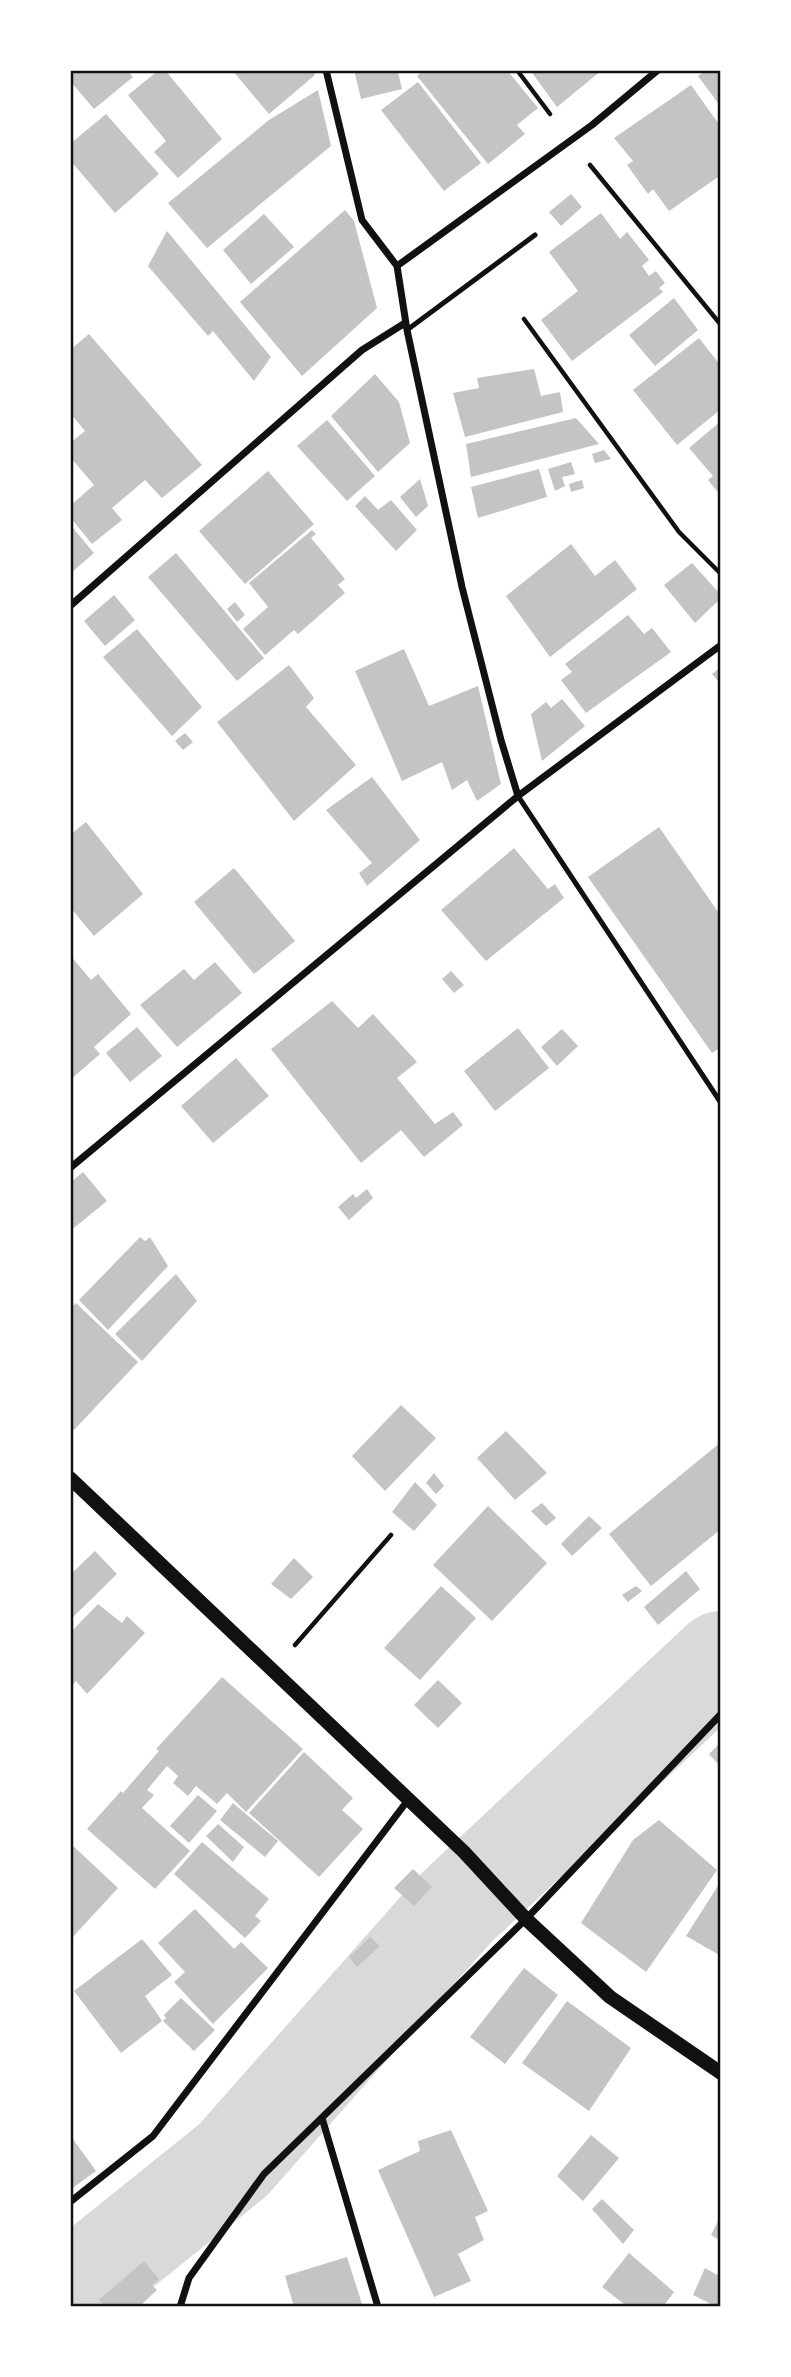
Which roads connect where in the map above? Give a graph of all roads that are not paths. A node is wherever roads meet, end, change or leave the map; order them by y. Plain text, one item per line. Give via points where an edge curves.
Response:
1 (326, 70) edge
2 (658, 70) edge
3 (535, 235) dead end
4 (397, 266) junction
5 (406, 326) junction
6 (70, 606) edge
7 (721, 645) edge
8 (518, 796) junction
9 (721, 1103) edge
10 (70, 1168) edge
11 (70, 1478) edge
12 (721, 1714) edge
13 (408, 1800) junction
14 (526, 1919) junction
15 (721, 2073) edge
16 (322, 2118) junction
17 (70, 2202) edge
18 (180, 2307) edge
19 (378, 2307) edge

1 - 4 street via 362,220
2 - 4 street
3 - 5 lane
4 - 5 street
5 - 6 street via 362,350
5 - 8 street via 462,587
7 - 8 street
8 - 9 lane
8 - 10 street
11 - 13 main road
12 - 14 street
13 - 14 main road
13 - 17 street via 153,2136
14 - 15 main road via 610,1997
14 - 16 street
16 - 18 street via 264,2174 189,2278
16 - 19 street

